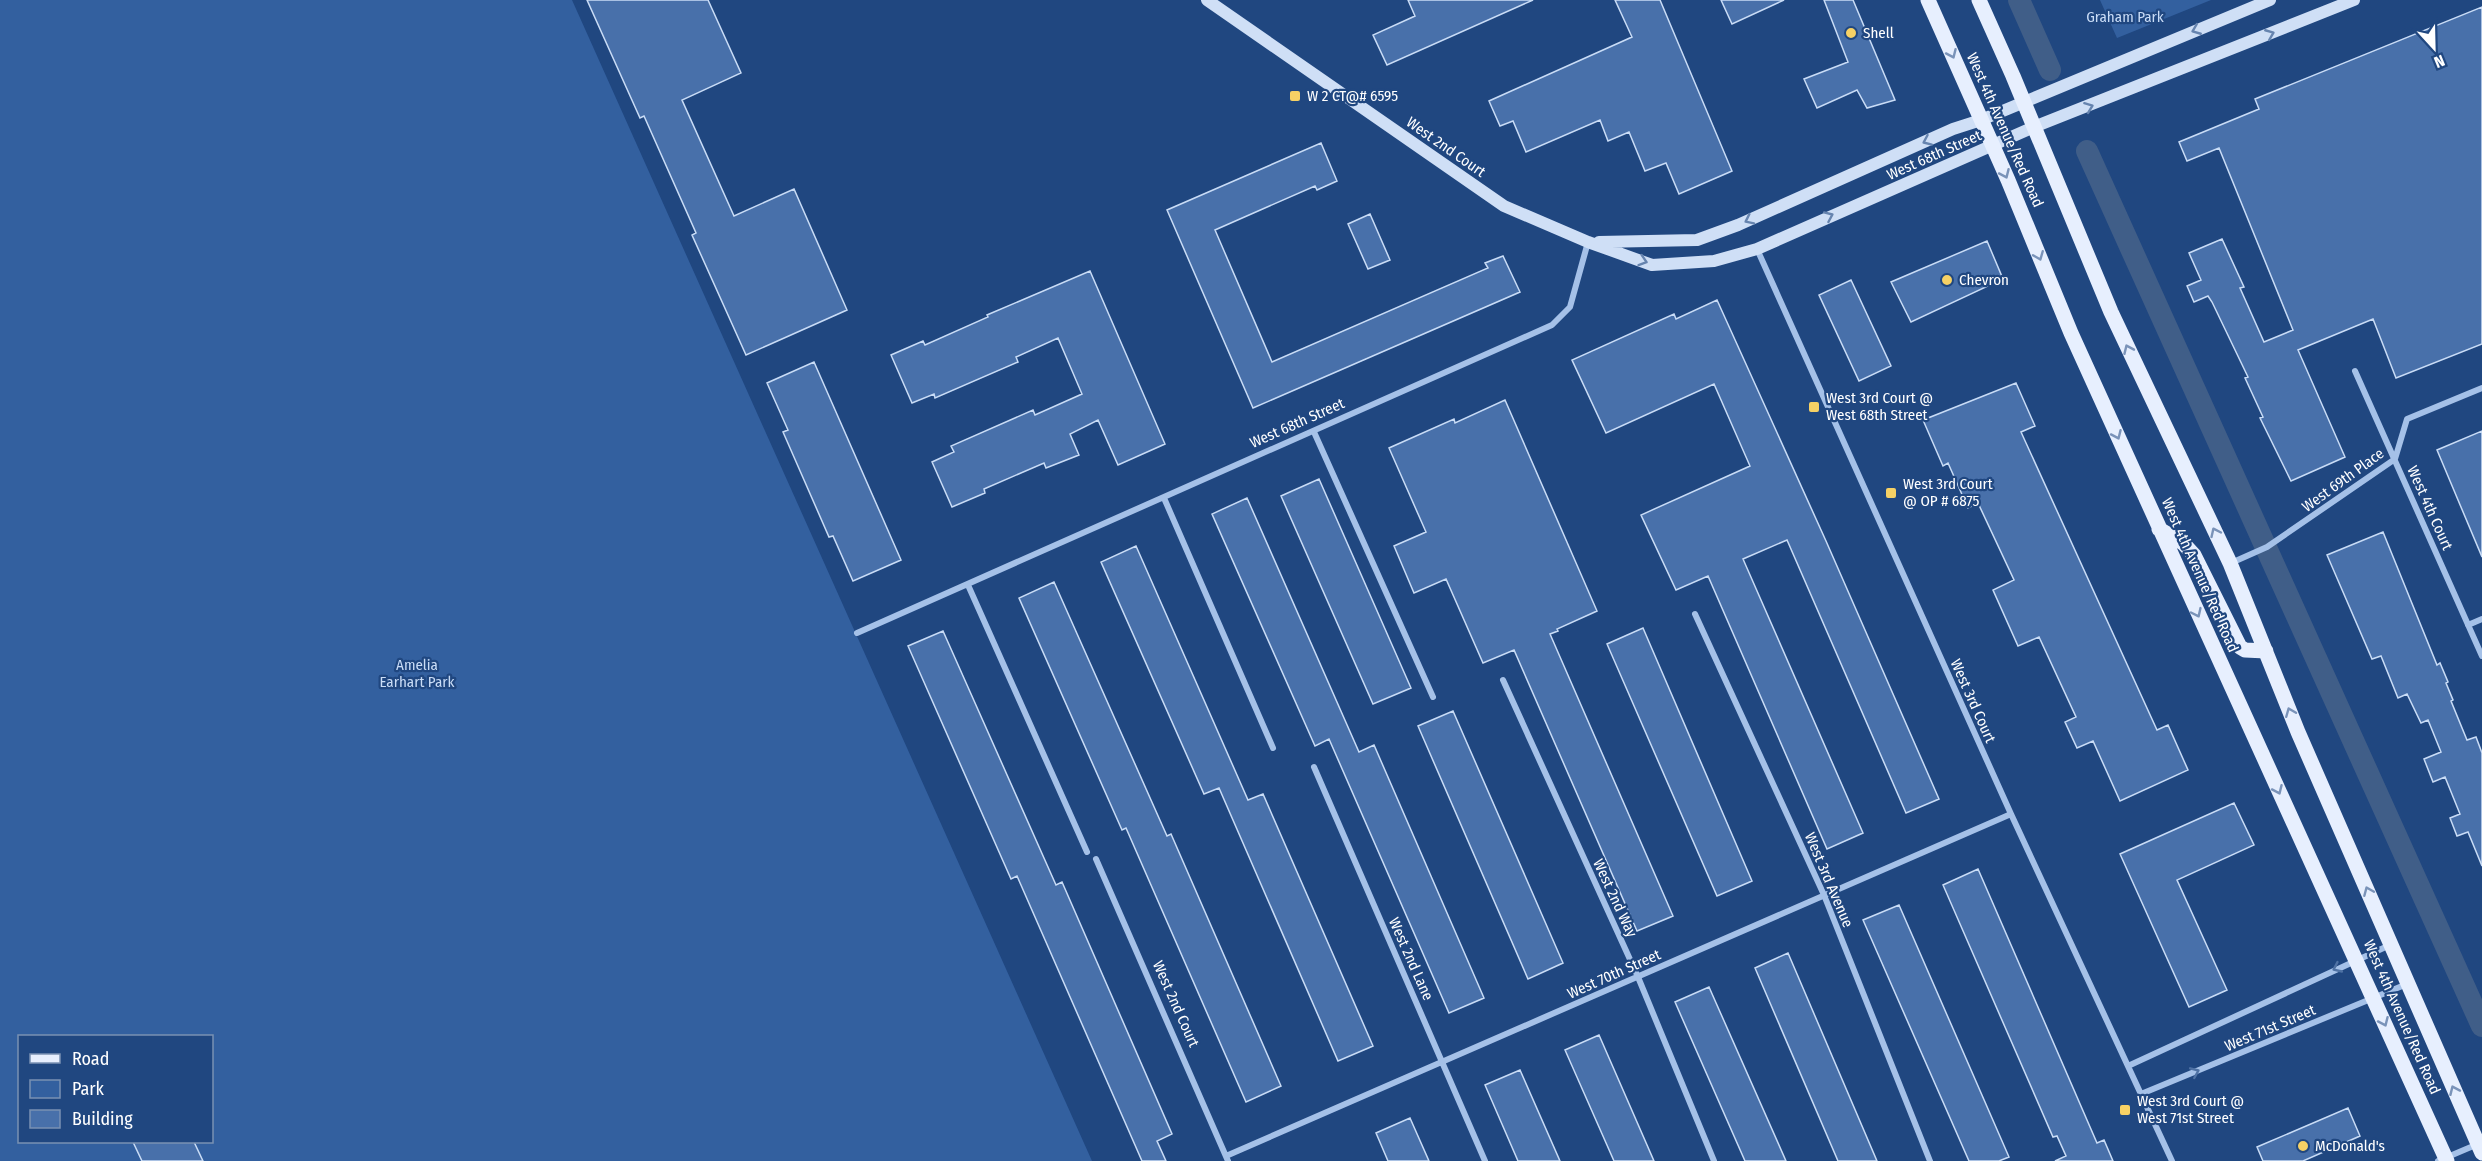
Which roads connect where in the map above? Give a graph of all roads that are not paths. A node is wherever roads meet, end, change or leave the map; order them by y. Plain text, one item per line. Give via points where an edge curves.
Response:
1 (1207, 0) edge
2 (1928, 0) edge
3 (1979, 0) edge
4 (2270, 0) edge
5 (2354, 0) edge
6 (2024, 101) junction
7 (1981, 120) junction
8 (2034, 127) junction
9 (1992, 146) junction
10 (1588, 242) junction
11 (1757, 249) junction
12 (2355, 371) dead end
13 (2482, 388) edge
14 (1314, 432) junction
15 (2395, 459) junction
16 (1164, 498) junction
17 (2159, 529) junction
18 (2230, 563) junction
19 (968, 585) junction
20 (1695, 614) dead end
21 (2482, 619) edge
22 (2468, 625) junction
23 (857, 633) dead end
24 (2266, 651) junction
25 (2482, 656) edge
26 (1503, 680) dead end
27 (1433, 697) dead end
28 (1273, 748) dead end
29 (1314, 767) dead end
30 (2011, 814) junction
31 (1087, 852) dead end
32 (1096, 859) dead end
33 (1824, 895) junction
34 (2390, 945) junction
35 (2356, 959) junction
36 (1638, 976) junction
37 (2408, 984) junction
38 (2373, 998) junction
39 (1443, 1062) junction
40 (2128, 1066) junction
41 (2141, 1094) junction
42 (2480, 1148) edge
43 (1227, 1159) edge
44 (2444, 1160) edge
45 (1485, 1161) edge
46 (1714, 1161) edge
47 (1930, 1161) edge
48 (2172, 1161) edge

1 - 10 main road, West 2nd Court via 1504,206
2 -> 7 main road, West 4th Avenue/Red Road
3 - 6 main road, West 4th Avenue/Red Road
4 -> 6 main road, West 68th Street
8 -> 5 main road, West 68th Street
6 - 7 main road, West 68th Street
6 - 8 main road, West 4th Avenue/Red Road
7 - 9 main road, West 4th Avenue/Red Road
7 -> 10 main road, West 68th Street via 1697,240
8 - 9 main road, West 68th Street
18 -> 8 main road, West 4th Avenue/Red Road via 2116,323
11 -> 9 main road, West 68th Street
9 -> 17 main road, West 4th Avenue/Red Road
10 -> 11 main road, West 68th Street via 1652,265 1714,261
10 - 14 street, West 68th Street via 1570,307 1552,325
11 - 30 street, West 3rd Court
12 - 15 street, West 4th Court
13 - 15 street, West 69th Place via 2407,418
14 - 16 street, West 68th Street
14 - 27 street
15 - 18 street, West 69th Place via 2275,542
15 - 22 street, West 4th Court
16 - 19 street, West 68th Street
16 - 28 street
17 - 24 main road via 2183,543 2194,555 2240,647
17 -> 35 main road, West 4th Avenue/Red Road
18 - 24 main road, West 4th Avenue/Red Road
19 - 23 street, West 68th Street
19 - 31 street
20 - 33 street, West 3rd Avenue
21 - 22 street
22 - 25 street, West 4th Court
34 -> 24 main road, West 4th Avenue/Red Road
26 - 36 street, West 2nd Way
29 - 39 street, West 2nd Lane
30 - 33 street, West 70th Street
30 - 40 street, West 3rd Court
32 - 43 street, West 2nd Court
33 - 36 street, West 70th Street
33 - 47 street, West 3rd Avenue
34 - 35 street, West 71st Street
34 - 37 main road, West 4th Avenue/Red Road
35 - 38 main road, West 4th Avenue/Red Road
35 -> 40 street, West 71st Street
36 - 39 street, West 70th Street
36 - 46 street, West 2nd Way
37 - 38 street, West 71st Street
42 -> 37 main road, West 4th Avenue/Red Road
41 -> 38 street, West 71st Street
38 -> 44 main road, West 4th Avenue/Red Road
39 - 43 street, West 70th Street
39 - 45 street, West 2nd Lane
40 - 41 street, West 3rd Court
41 - 48 street, West 3rd Court
42 - 44 street

